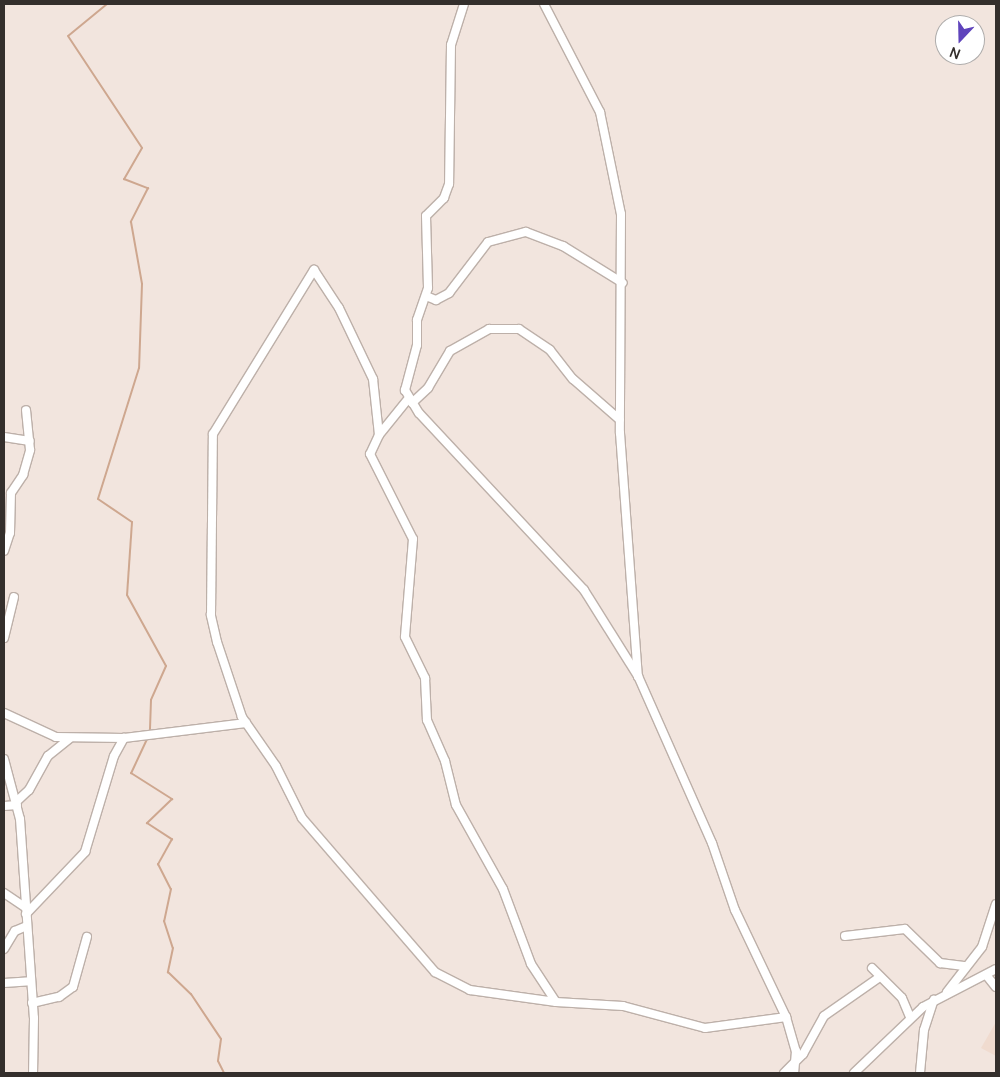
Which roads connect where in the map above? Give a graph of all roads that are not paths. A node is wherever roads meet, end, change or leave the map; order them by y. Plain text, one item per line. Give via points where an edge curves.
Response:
1 (464, 4) edge
2 (544, 4) edge
3 (623, 283) junction
4 (426, 296) junction
5 (410, 401) junction
6 (26, 410) dead end
7 (620, 420) junction
8 (378, 435) junction
9 (4, 437) edge
10 (30, 441) junction
11 (4, 551) edge
12 (14, 597) dead end
13 (5, 622) edge
14 (4, 638) edge
15 (638, 676) junction
16 (4, 713) edge
17 (246, 723) junction
18 (70, 738) junction
19 (124, 738) junction
20 (4, 759) edge
21 (17, 803) junction
22 (4, 806) edge
23 (4, 893) edge
24 (996, 904) edge
25 (26, 910) junction
26 (27, 926) junction
27 (845, 936) dead end
28 (86, 937) dead end
29 (4, 949) edge
30 (966, 966) junction
31 (872, 968) dead end
32 (996, 969) edge
33 (987, 976) junction
34 (880, 977) junction
35 (30, 981) junction
36 (4, 983) edge
37 (996, 987) edge
38 (946, 994) junction
39 (934, 1000) junction
40 (556, 1002) junction
41 (32, 1003) junction
42 (786, 1017) junction
43 (910, 1017) junction
44 (795, 1063) junction
45 (33, 1073) edge
46 (784, 1073) edge
47 (794, 1073) edge
48 (854, 1073) edge
49 (920, 1073) edge

1 - 4 street via 450,52 448,189 444,198 426,216
2 - 3 street via 603,120 621,214
3 - 4 street via 563,246 526,232 488,242 449,293 436,300
3 - 7 street
4 - 5 street via 416,320 417,345 404,387
5 - 7 street via 426,392 450,351 489,329 519,329 550,350 573,379
5 - 8 street
5 - 15 street via 584,590
6 - 10 street
7 - 15 street
8 - 17 street via 371,374 339,308 314,270 212,439 216,512 212,626
8 - 40 street via 370,454 372,462 413,540 405,637 425,678 427,720 445,761 456,805 502,888 531,964
9 - 10 street
10 - 11 street via 26,466 10,493 10,533
12 - 13 street
13 - 14 street
15 - 42 street via 712,843 735,910
16 - 18 street via 38,731
17 - 19 street
17 - 40 street via 276,766 316,838 393,919 441,979 470,990
18 - 19 street
18 - 21 street via 48,756
19 - 25 street via 114,756 85,852
20 - 21 street
21 - 22 street
21 - 25 street
23 - 25 street
24 - 30 street via 982,947
25 - 26 street
26 - 29 street via 14,932
26 - 35 street
27 - 30 street via 905,929 940,963
28 - 41 street via 73,987 59,996
30 - 38 street
31 - 34 street
32 - 33 street
33 - 37 street
33 - 38 street
34 - 43 street via 902,998
34 - 44 street via 824,1016
35 - 36 street
35 - 41 street
38 - 39 street
39 - 43 street
39 - 49 street via 924,1030
40 - 42 street via 624,1006 705,1028
41 - 45 street
42 - 44 street
43 - 48 street
44 - 46 street
44 - 47 street

